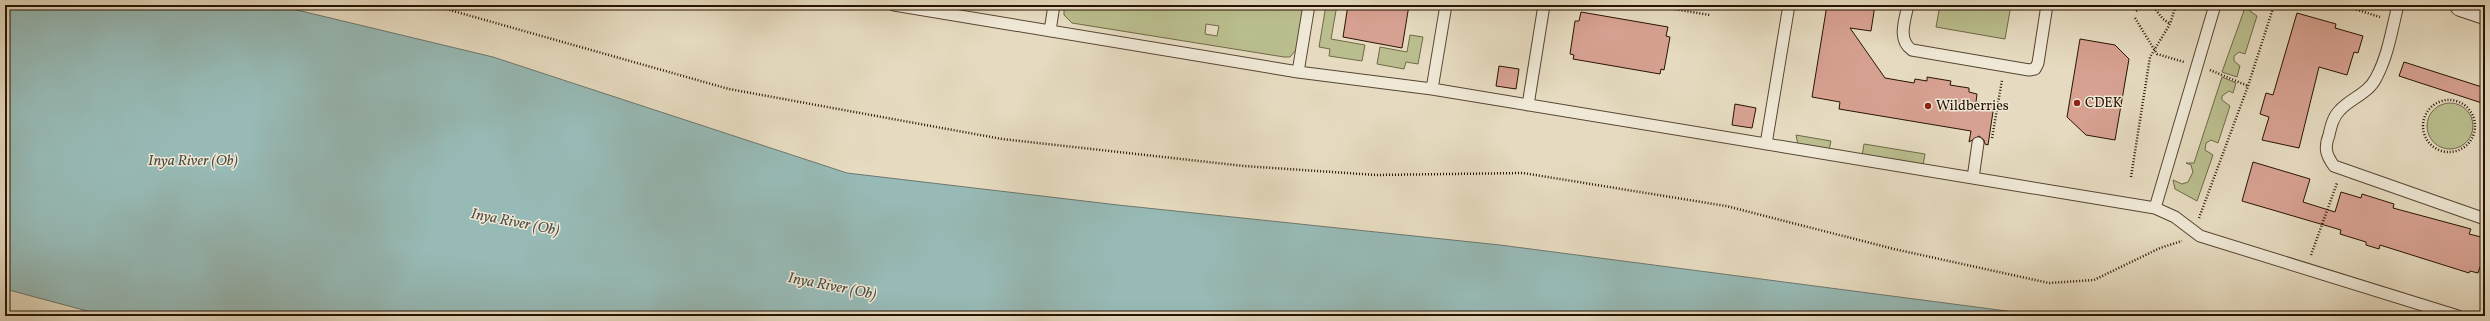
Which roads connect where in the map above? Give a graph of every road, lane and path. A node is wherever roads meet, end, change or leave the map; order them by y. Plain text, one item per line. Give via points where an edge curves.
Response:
1 (432, 5) edge
2 (894, 5) edge
3 (1054, 5) edge
4 (1309, 5) edge
5 (1446, 5) edge
6 (1544, 5) edge
7 (1649, 5) edge
8 (1671, 5) edge
9 (1789, 5) edge
10 (1908, 5) edge
11 (2048, 5) edge
12 (2144, 5) edge
13 (2152, 5) edge
14 (2176, 5) edge
15 (2215, 5) edge
16 (2274, 5) edge
17 (2342, 5) edge
18 (2398, 5) edge
19 (2460, 5) edge
20 (1668, 8) junction
21 (2136, 11) dead end
22 (2485, 12) edge
23 (1710, 15) dead end
24 (2394, 21) junction
25 (2170, 24) junction
26 (1050, 31) junction
27 (2004, 66) junction
28 (1298, 72) junction
29 (1432, 89) junction
30 (1528, 105) junction
31 (2465, 105) joint
32 (1992, 140) dead end
33 (1978, 143) dead end
34 (1766, 144) junction
35 (2342, 168) junction
36 (2130, 177) dead end
37 (1973, 178) junction
38 (2155, 208) junction
39 (2485, 219) edge
40 (2196, 234) junction
41 (2306, 269) junction
42 (2485, 298) edge
43 (2458, 316) edge
44 (2479, 316) edge

1 - 40 path via 729,89 1002,139 1283,169 1376,175 1523,173 1726,206 1894,249 2049,283 2094,280 2160,248
2 - 26 lane
3 - 26 lane
4 - 28 lane
5 - 29 lane
6 - 30 lane
7 - 20 path
8 - 20 path
9 - 34 lane
10 - 27 lane via 1902,39 1904,46 1912,50
11 - 27 lane via 2035,69
12 - 21 path
13 - 25 path
14 - 25 path
15 - 38 lane
16 - 40 path
17 - 24 path
18 - 24 lane
19 - 22 street
20 - 23 path
24 - 35 lane via 2376,80 2368,90 2339,111 2333,121 2325,145 2327,157 2334,166
25 - 36 path via 2150,57
26 - 28 lane
27 - 32 path
28 - 29 lane
29 - 30 lane
30 - 34 lane
31 - 31 path via 2471,111 2476,127 2470,143 2455,152 2447,152 2432,146 2424,130 2424,122 2430,110 2440,102 2448,100
33 - 37 lane
34 - 37 lane
35 - 39 lane
35 - 41 path
37 - 38 lane
38 - 40 lane via 2175,217
40 - 41 lane
41 - 43 lane
42 - 44 path

